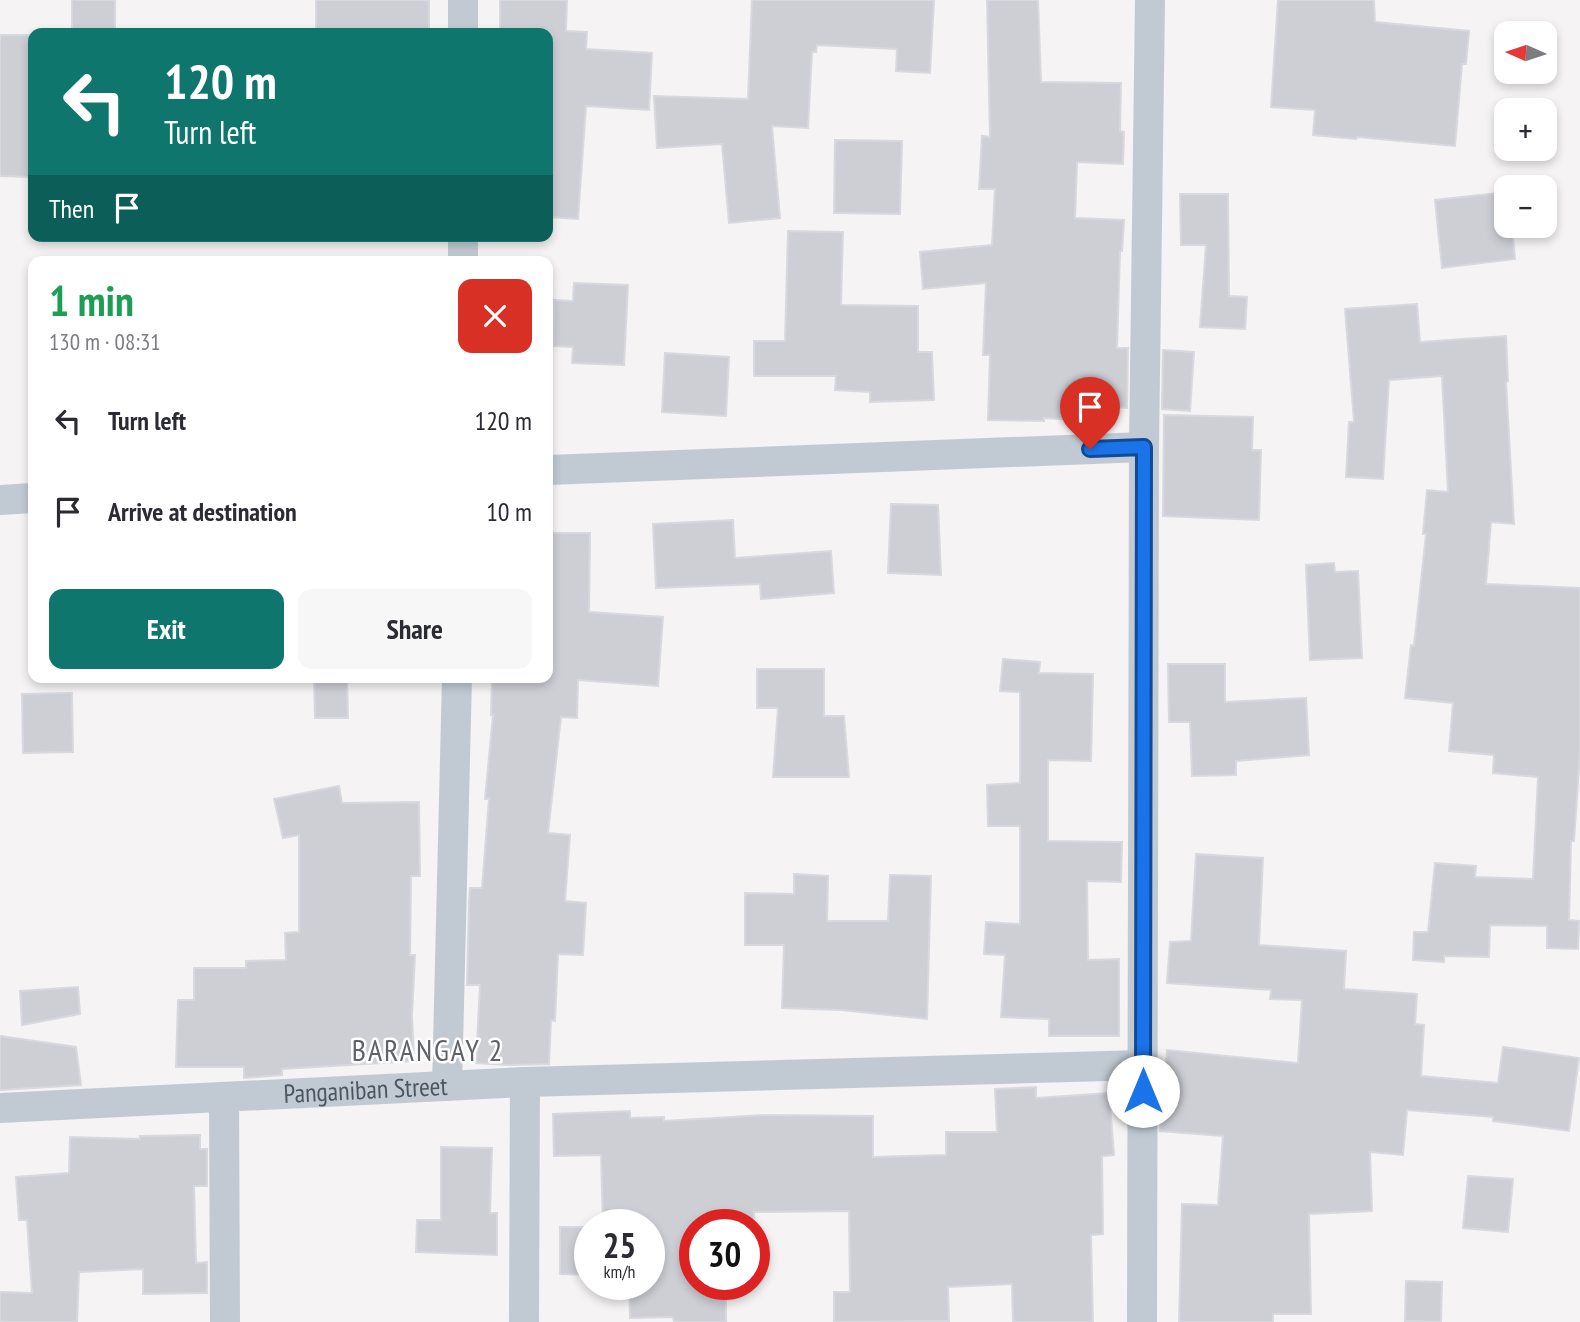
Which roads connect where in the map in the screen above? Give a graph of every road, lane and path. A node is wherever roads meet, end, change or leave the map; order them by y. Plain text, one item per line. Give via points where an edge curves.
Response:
1 (463, 0) edge
2 (1150, 0) edge
3 (463, 28) edge
4 (1144, 447) junction
5 (553, 470) edge
6 (28, 498) edge
7 (0, 500) edge
8 (457, 683) edge
9 (1143, 1065) junction
10 (525, 1082) junction
11 (447, 1086) junction
12 (224, 1097) junction
13 (0, 1108) edge
14 (225, 1322) edge
15 (524, 1322) edge
16 (1142, 1322) edge

1 - 3 street
2 - 4 street
4 - 5 street
4 - 9 street
6 - 7 street
8 - 11 street, Panganiban Street
9 - 10 street
9 - 16 street
10 - 11 street
10 - 15 street
11 - 12 street, Panganiban Street
12 - 13 street, Panganiban Street
12 - 14 street

